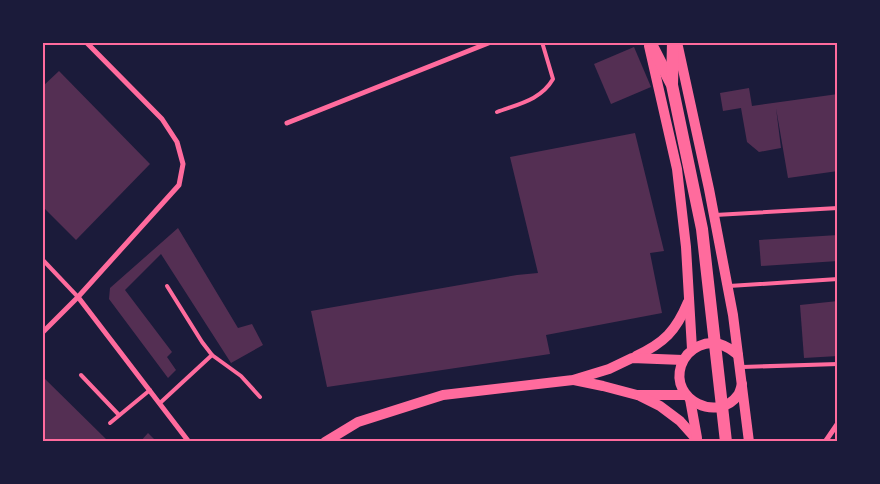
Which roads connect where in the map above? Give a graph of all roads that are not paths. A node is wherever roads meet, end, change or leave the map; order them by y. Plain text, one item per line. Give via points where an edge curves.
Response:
1 (86, 42) edge
2 (542, 42) edge
3 (649, 42) edge
4 (675, 42) edge
5 (489, 43) edge
6 (672, 85) junction
7 (497, 112) dead end
8 (287, 123) dead end
9 (838, 208) edge
10 (714, 215) junction
11 (42, 259) edge
12 (838, 279) edge
13 (167, 286) dead end
14 (727, 286) junction
15 (78, 297) junction
16 (689, 299) junction
17 (42, 333) edge
18 (692, 350) junction
19 (212, 355) junction
20 (738, 355) junction
21 (632, 358) junction
22 (683, 360) junction
23 (838, 364) edge
24 (740, 367) junction
25 (80, 375) dead end
26 (573, 380) junction
27 (742, 383) junction
28 (150, 390) junction
29 (637, 394) junction
30 (260, 397) dead end
31 (688, 397) junction
32 (160, 403) junction
33 (119, 415) junction
34 (110, 422) dead end
35 (838, 423) edge
36 (697, 441) edge
37 (189, 442) edge
38 (325, 442) edge
39 (726, 442) edge
40 (749, 442) edge
41 (825, 442) edge

1 - 15 street via 162,118 177,142 183,164 179,185
2 - 7 lane via 553,79 548,88 534,98
3 - 6 main road
3 - 16 main road via 677,169
4 - 6 main road
4 - 10 main road
5 - 8 street
6 - 39 main road via 702,230
9 - 10 lane
10 - 14 main road
11 - 15 lane
12 - 14 lane
13 - 19 lane
14 - 20 main road
15 - 17 street
15 - 28 street
16 - 18 main road
16 - 21 main road via 669,336
18 - 20 main road via 716,343
18 - 22 main road
19 - 30 lane via 241,376
19 - 32 lane
20 - 24 main road
21 - 22 main road
21 - 26 main road
22 - 31 main road via 680,384
23 - 24 lane
24 - 27 main road
25 - 33 lane
26 - 29 main road
26 - 38 main road via 443,394 358,422
27 - 31 main road via 738,395 728,404 715,408 702,406
27 - 40 main road
28 - 32 street
28 - 33 lane
29 - 31 main road
29 - 36 main road via 680,421
31 - 36 main road
32 - 37 street
33 - 34 lane
35 - 41 street

